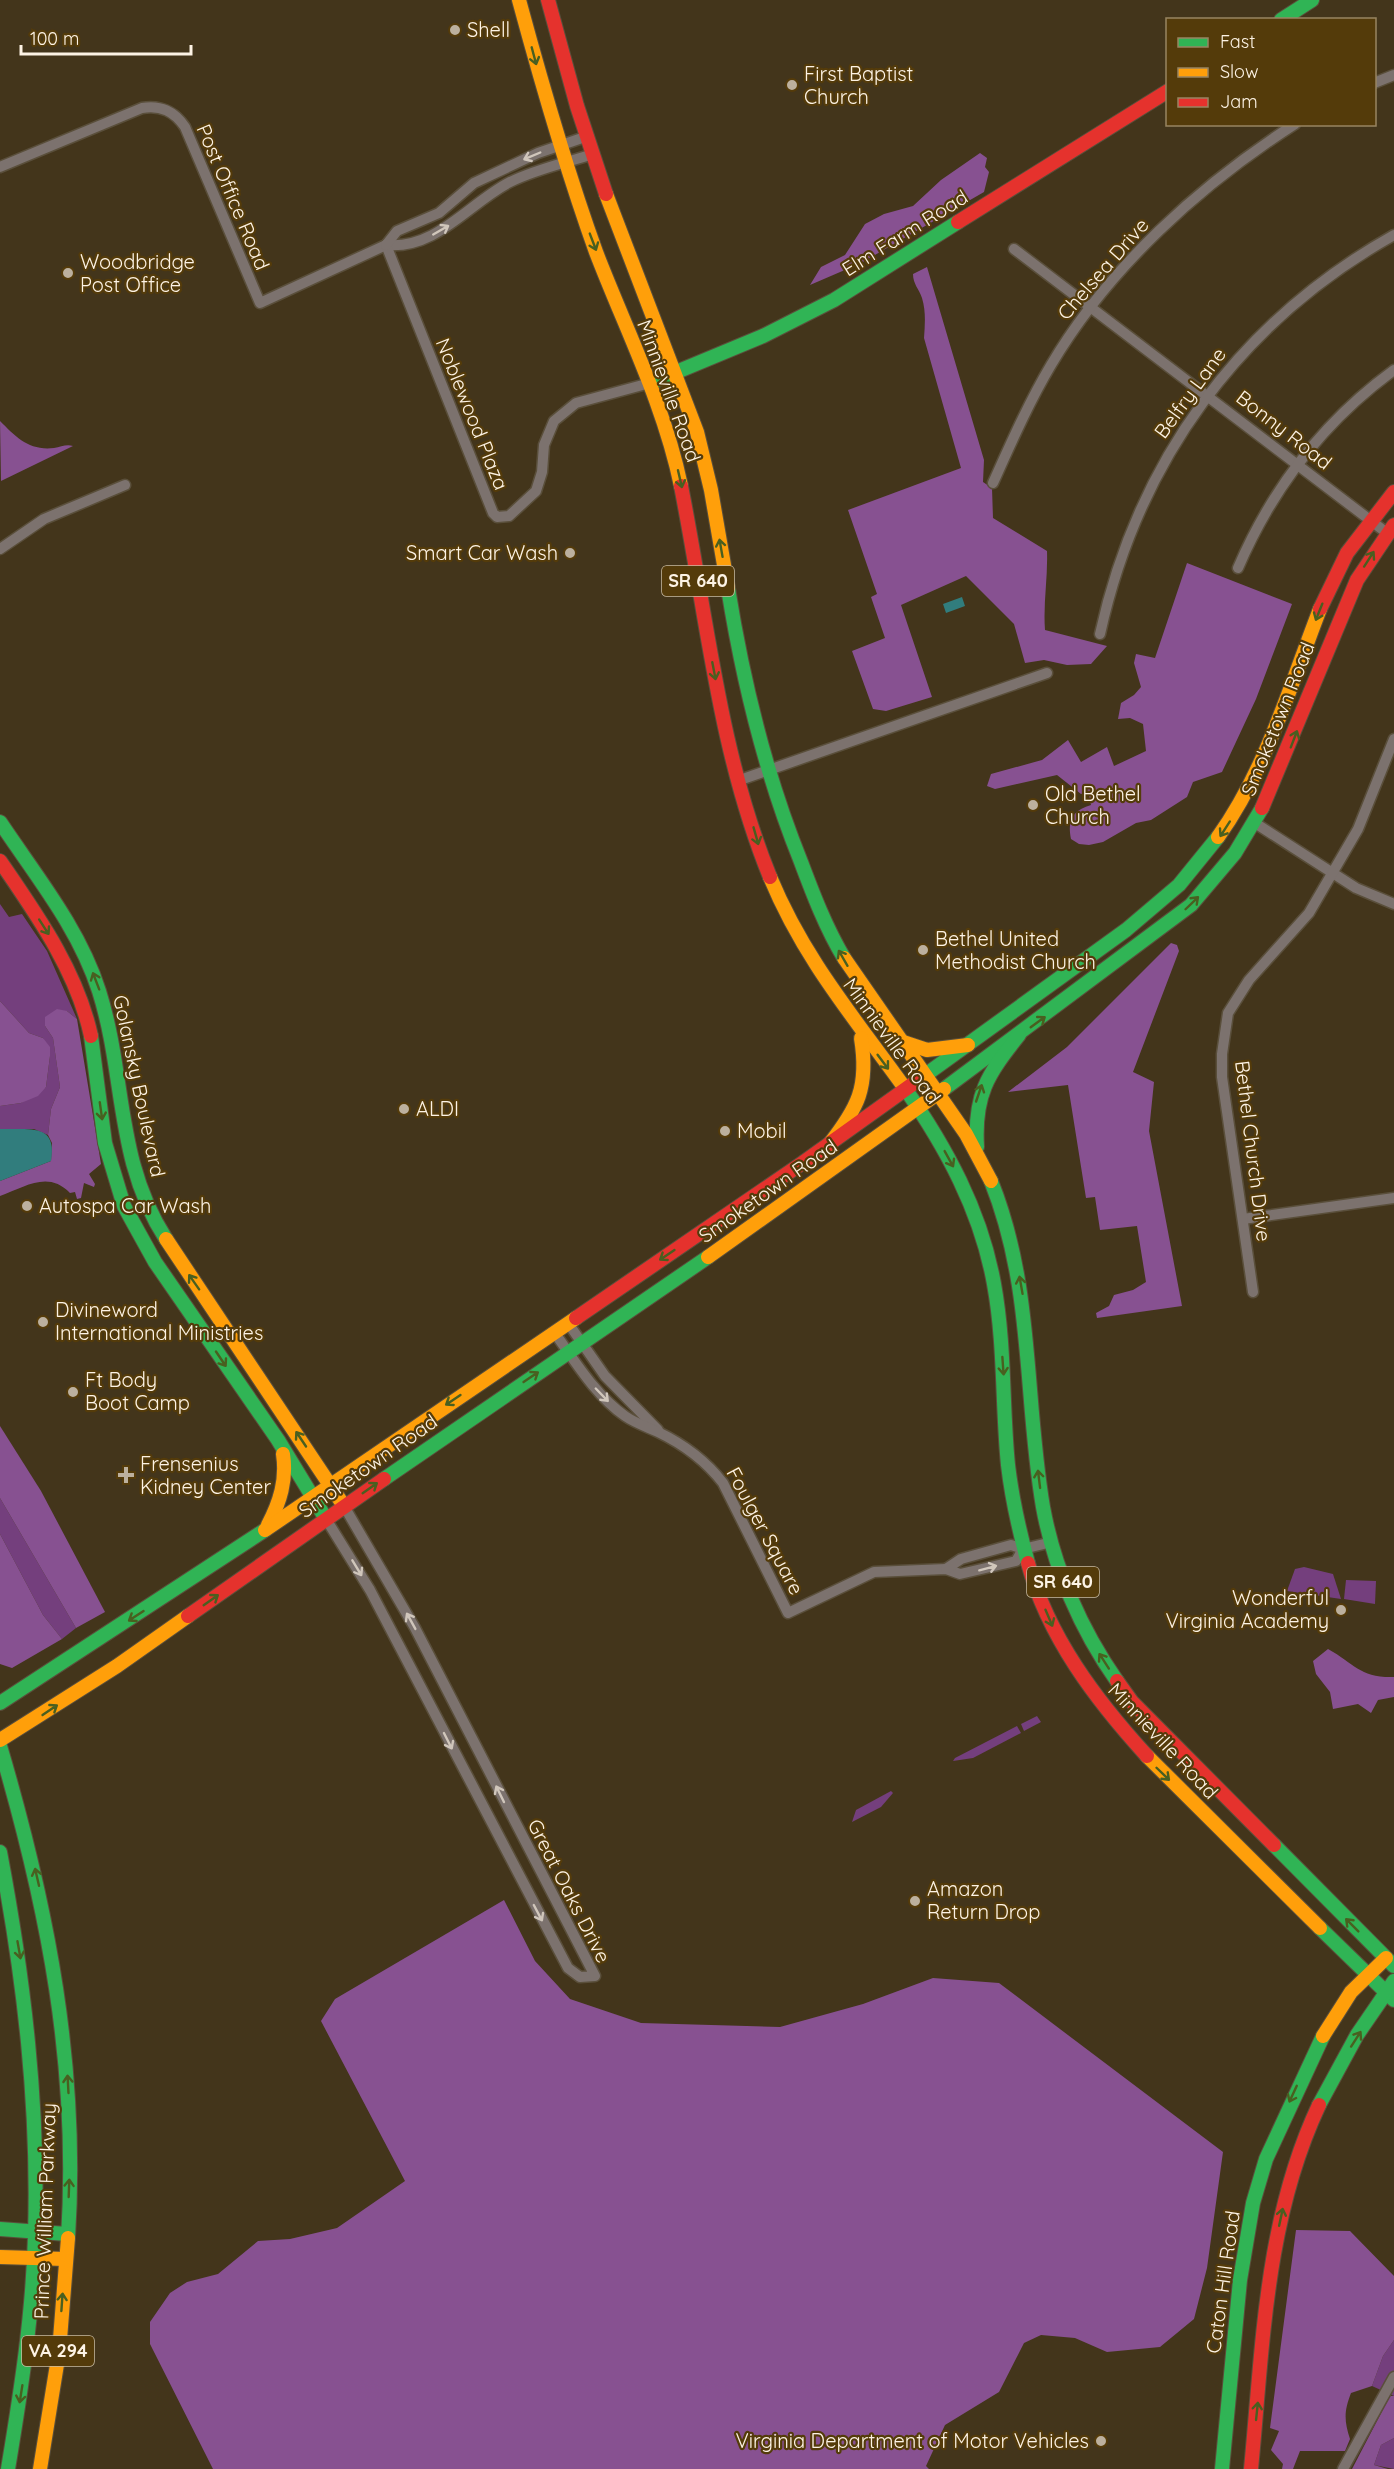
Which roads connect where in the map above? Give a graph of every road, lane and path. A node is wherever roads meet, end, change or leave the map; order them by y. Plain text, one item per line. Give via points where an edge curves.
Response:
1 (519, 0) edge
2 (548, 0) edge
3 (1311, 0) edge
4 (1284, 18) edge
5 (1394, 75) edge
6 (1376, 82) edge
7 (1166, 92) edge
8 (1292, 126) edge
9 (588, 136) junction
10 (561, 145) junction
11 (593, 154) junction
12 (567, 163) junction
13 (0, 167) edge
14 (1394, 235) edge
15 (386, 245) junction
16 (1014, 249) dead end
17 (1092, 306) junction
18 (1394, 370) edge
19 (676, 372) junction
20 (650, 383) junction
21 (1208, 395) junction
22 (1298, 464) junction
23 (993, 483) dead end
24 (124, 485) dead end
25 (1394, 492) edge
26 (1371, 520) junction
27 (1391, 529) edge
28 (0, 549) edge
29 (1238, 568) dead end
30 (1100, 634) dead end
31 (1047, 673) dead end
32 (1394, 739) edge
33 (1389, 768) edge
34 (767, 770) junction
35 (740, 780) junction
36 (0, 822) edge
37 (1255, 823) junction
38 (0, 861) edge
39 (1332, 873) junction
40 (41, 884) junction
41 (23, 896) junction
42 (1394, 904) edge
43 (860, 1031) junction
44 (1019, 1035) junction
45 (901, 1040) junction
46 (968, 1045) junction
47 (926, 1076) junction
48 (905, 1091) junction
49 (940, 1094) junction
50 (918, 1109) junction
51 (828, 1146) junction
52 (977, 1151) junction
53 (140, 1191) junction
54 (121, 1197) junction
55 (1394, 1198) edge
56 (1243, 1219) junction
57 (1253, 1292) dead end
58 (568, 1323) junction
59 (554, 1332) junction
60 (582, 1343) junction
61 (568, 1352) junction
62 (660, 1433) junction
63 (280, 1443) junction
64 (331, 1484) junction
65 (313, 1496) junction
66 (344, 1506) junction
67 (326, 1519) junction
68 (265, 1529) junction
69 (1052, 1542) junction
70 (1023, 1549) junction
71 (946, 1569) junction
72 (0, 1704) edge
73 (0, 1740) edge
74 (0, 1746) edge
75 (0, 1852) edge
76 (1391, 1958) edge
77 (1369, 1975) junction
78 (1391, 1991) edge
79 (0, 2229) edge
80 (36, 2231) junction
81 (67, 2234) junction
82 (0, 2258) edge
83 (35, 2258) junction
84 (65, 2259) junction
85 (1394, 2377) edge
86 (8, 2469) edge
87 (40, 2469) edge
88 (1222, 2469) edge
89 (1251, 2469) edge
90 (1343, 2469) edge

1 -> 10 main road, Minnieville Road / SR 640
2 - 9 main road, Minnieville Road / SR 640
3 - 4 main road
5 - 6 street
7 - 19 main road, Elm Farm Road via 834,300 763,336
8 - 17 street, Chelsea Drive via 1200,193
9 - 10 street
9 - 11 main road, Minnieville Road / SR 640
10 - 12 main road, Minnieville Road / SR 640
10 -> 15 street via 474,183 439,213 396,231
11 - 12 street
11 - 19 main road, Minnieville Road / SR 640 via 639,284
15 -> 12 street via 404,246 427,237 510,183
12 -> 20 main road, Minnieville Road / SR 640 via 594,247
13 - 15 street, Post Office Road via 142,108 161,107 171,111 185,127 260,303
14 - 21 street, Belfry Lane via 1347,262 1280,316 1233,362
15 - 20 street, Noblewood Plaza via 467,452 497,516 509,516 536,491 544,445 554,421 576,403
16 - 17 street, Bonny Road
17 - 21 street, Bonny Road
17 - 23 street, Chelsea Drive via 1051,365
18 - 22 street via 1338,418
19 - 20 main road, Elm Farm Road
34 -> 19 main road, Minnieville Road / SR 640 via 742,669 706,470
20 -> 35 main road, Minnieville Road / SR 640 via 681,483 714,674
21 - 22 street, Bonny Road
21 - 30 street, Belfry Lane via 1172,447 1135,518 1117,567
22 - 26 street, Bonny Road
22 - 29 street via 1263,514
24 - 28 street via 44,519
25 - 26 main road, Smoketown Road
26 - 27 street, Bonny Road
26 -> 46 main road, Smoketown Road via 1332,580 1255,776 1221,837 1148,913
37 -> 27 main road, Smoketown Road via 1281,771 1357,580
31 - 34 street
32 - 33 street, Bethel Church Drive
33 - 39 street, Bethel Church Drive
34 - 35 street
45 -> 34 main road, Minnieville Road / SR 640 via 833,940
35 -> 43 main road, Minnieville Road / SR 640 via 766,867 785,913 813,963
36 - 40 main road, Golansky Boulevard
37 - 39 street
44 -> 37 main road, Smoketown Road via 1191,905 1222,871
38 - 41 main road, Golansky Boulevard
39 - 42 street
39 - 56 street, Bethel Church Drive via 1309,913 1249,980 1228,1012 1222,1077
40 - 41 main road
53 -> 40 main road, Golansky Boulevard via 99,988 81,947
41 -> 54 main road, Golansky Boulevard via 68,969 83,1006 105,1138
43 -> 48 main road, Minnieville Road / SR 640
43 - 51 main road via 866,1059 865,1087 856,1110
44 - 49 main road, Smoketown Road
52 -> 44 main road via 974,1118 980,1088
45 - 46 main road via 931,1052
45 - 47 main road, Minnieville Road / SR 640
46 - 47 main road, Smoketown Road
47 - 48 main road, Smoketown Road
47 - 49 main road, Minnieville Road / SR 640
48 - 50 main road, Minnieville Road / SR 640
48 - 51 main road, Smoketown Road
49 - 50 main road, Smoketown Road
49 - 52 main road, Minnieville Road / SR 640
50 - 60 main road, Smoketown Road
50 -> 70 main road, Minnieville Road / SR 640 via 961,1180 985,1247 996,1296 1011,1485
51 -> 58 main road, Smoketown Road
69 -> 52 main road, Minnieville Road / SR 640 via 1039,1476 1022,1284 1004,1215
53 - 54 main road
64 -> 53 main road, Golansky Boulevard via 175,1254
54 -> 63 main road, Golansky Boulevard via 158,1265
55 - 56 street
56 - 57 street, Bethel Church Drive
58 - 59 main road, Smoketown Road
58 - 60 street, Foulger Square
59 - 61 street, Foulger Square
59 -> 64 main road, Smoketown Road
60 - 61 main road, Smoketown Road
60 - 62 street, Foulger Square via 605,1376
61 -> 62 street, Foulger Square via 619,1411
66 -> 61 main road, Smoketown Road
62 - 71 street, Foulger Square via 703,1460 723,1483 788,1612 874,1572
63 - 65 main road, Golansky Boulevard
63 - 68 main road via 284,1483 280,1501
64 - 65 main road, Smoketown Road
64 - 66 main road, Golansky Boulevard
65 - 67 main road, Golansky Boulevard
65 - 68 main road, Smoketown Road
66 - 67 main road, Smoketown Road
67 -> 66 street, Great Oaks Drive via 370,1590 567,1967 579,1977 595,1976 415,1628
73 -> 67 main road, Smoketown Road via 117,1666
68 -> 72 main road, Smoketown Road
69 - 70 street, Foulger Square
76 -> 69 main road, Minnieville Road / SR 640 via 1132,1702 1087,1635 1061,1575
70 - 71 street, Foulger Square via 1011,1545 957,1560
71 -> 70 street, Foulger Square via 960,1574 975,1572 1016,1560
70 -> 77 main road, Minnieville Road / SR 640 via 1060,1644 1106,1712 1154,1766
81 -> 74 main road, Prince William Parkway / VA 294 via 70,2119 58,1989 31,1853
75 -> 80 main road, Prince William Parkway / VA 294 via 31,2038
76 - 77 main road, Caton Hill Road
77 - 78 main road, Minnieville Road / SR 640
77 -> 88 main road, Caton Hill Road via 1351,1992 1319,2043 1266,2158 1241,2270
89 -> 78 main road via 1274,2253 1292,2171 1330,2083
79 - 80 main road
80 - 81 main road
80 - 83 main road, Prince William Parkway / VA 294
81 - 84 main road, Prince William Parkway / VA 294
82 - 83 main road
83 - 84 main road
83 -> 86 main road, Prince William Parkway / VA 294 via 23,2378
87 -> 84 main road, Prince William Parkway / VA 294 via 54,2382
85 - 90 street

